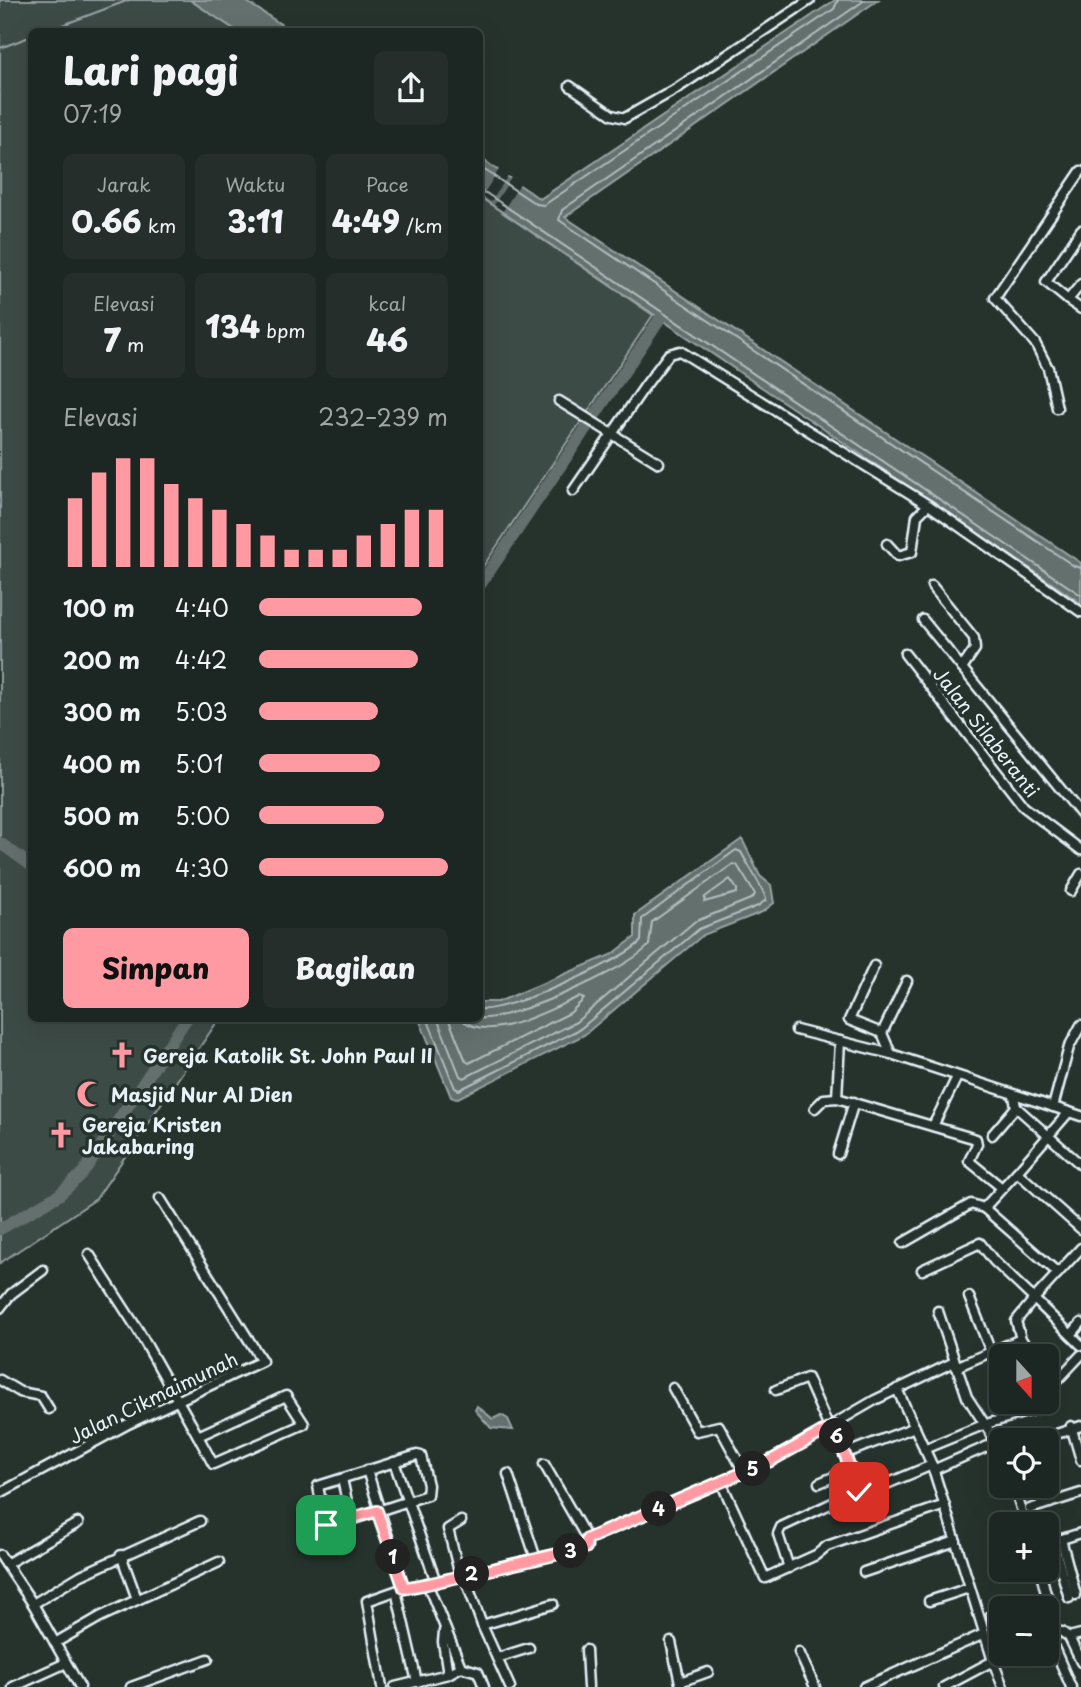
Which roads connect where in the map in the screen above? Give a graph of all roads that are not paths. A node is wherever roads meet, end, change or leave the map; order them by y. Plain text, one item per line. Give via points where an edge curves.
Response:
1 (810, 0) edge
2 (570, 86) dead end
3 (1081, 171) edge
4 (1081, 230) edge
5 (1081, 284) edge
6 (1068, 300) junction
7 (1081, 309) edge
8 (559, 401) dead end
9 (1057, 408) dead end
10 (611, 434) junction
11 (659, 463) dead end
12 (573, 491) dead end
13 (927, 506) junction
14 (887, 544) dead end
15 (932, 586) dead end
16 (1081, 610) edge
17 (923, 620) dead end
18 (905, 654) dead end
19 (962, 668) junction
20 (1081, 814) edge
21 (1081, 850) edge
22 (1081, 874) edge
23 (1071, 891) dead end
24 (874, 967) dead end
25 (907, 981) dead end
26 (1081, 1025) edge
27 (796, 1030) dead end
28 (882, 1033) junction
29 (840, 1041) junction
30 (891, 1054) junction
31 (957, 1077) junction
32 (1014, 1096) junction
33 (836, 1098) junction
34 (854, 1102) junction
35 (1016, 1107) junction
36 (815, 1108) dead end
37 (1054, 1108) junction
38 (1069, 1112) junction
39 (1081, 1116) edge
40 (933, 1126) junction
41 (992, 1135) dead end
42 (1048, 1137) junction
43 (838, 1154) dead end
44 (1081, 1165) edge
45 (1017, 1172) junction
46 (1002, 1188) junction
47 (160, 1198) dead end
48 (984, 1208) junction
49 (1081, 1229) edge
50 (903, 1243) dead end
51 (1081, 1248) edge
52 (89, 1254) dead end
53 (43, 1270) dead end
54 (922, 1270) dead end
55 (1058, 1273) junction
56 (970, 1297) dead end
57 (1034, 1299) junction
58 (0, 1308) edge
59 (938, 1311) dead end
60 (1081, 1324) edge
61 (1071, 1335) junction
62 (1021, 1339) junction
63 (1009, 1344) edge
64 (1024, 1344) edge
65 (1081, 1345) edge
66 (989, 1347) edge
67 (989, 1353) edge
68 (1081, 1355) edge
69 (955, 1365) junction
70 (1059, 1378) edge
71 (0, 1380) edge
72 (673, 1388) dead end
73 (897, 1389) junction
74 (776, 1390) dead end
75 (177, 1402) junction
76 (49, 1409) dead end
77 (1020, 1414) edge
78 (983, 1425) junction
79 (831, 1427) junction
80 (915, 1427) junction
81 (1074, 1427) edge
82 (989, 1433) edge
83 (198, 1436) junction
84 (924, 1449) junction
85 (989, 1449) edge
86 (844, 1454) junction
87 (1081, 1460) edge
88 (394, 1462) junction
89 (544, 1464) dead end
90 (932, 1467) junction
91 (367, 1470) junction
92 (850, 1470) junction
93 (744, 1472) junction
94 (508, 1474) dead end
95 (342, 1479) junction
96 (721, 1482) junction
97 (819, 1483) dead end
98 (858, 1491) junction
99 (0, 1493) edge
100 (1081, 1493) edge
101 (1042, 1498) edge
102 (1046, 1498) edge
103 (406, 1503) junction
104 (1046, 1504) junction
105 (945, 1505) junction
106 (1030, 1509) dead end
107 (377, 1511) junction
108 (351, 1520) junction
109 (201, 1521) dead end
110 (461, 1521) dead end
111 (78, 1523) dead end
112 (1081, 1533) edge
113 (587, 1539) junction
114 (1059, 1539) edge
115 (956, 1541) junction
116 (0, 1555) edge
117 (121, 1555) junction
118 (1059, 1556) edge
119 (536, 1559) junction
120 (219, 1562) dead end
121 (6, 1564) junction
122 (789, 1568) junction
123 (864, 1572) dead end
124 (462, 1576) junction
125 (431, 1583) junction
126 (404, 1588) junction
127 (970, 1588) junction
128 (1075, 1596) edge
129 (137, 1599) junction
130 (929, 1601) dead end
131 (33, 1604) junction
132 (554, 1604) dead end
133 (482, 1625) junction
134 (444, 1631) junction
135 (1081, 1633) edge
136 (984, 1634) junction
137 (671, 1642) dead end
138 (55, 1643) junction
139 (528, 1648) dead end
140 (989, 1649) edge
141 (586, 1650) dead end
142 (799, 1651) dead end
143 (497, 1658) junction
144 (208, 1660) dead end
145 (66, 1662) junction
146 (1081, 1662) edge
147 (989, 1663) edge
148 (1059, 1664) edge
149 (995, 1666) edge
150 (461, 1667) junction
151 (708, 1672) dead end
152 (448, 1674) junction
153 (417, 1682) junction
154 (681, 1685) edge
155 (13, 1687) edge
156 (80, 1687) edge
157 (131, 1687) edge
158 (382, 1687) edge
159 (395, 1687) edge
160 (484, 1687) edge
161 (510, 1687) edge
162 (588, 1687) edge
163 (814, 1687) edge
164 (864, 1687) edge
165 (944, 1687) edge
166 (1003, 1687) edge
167 (1071, 1687) edge

1 - 2 street via 625,118 612,115
3 - 9 street via 995,298 1035,343 1048,368
4 - 6 street via 1046,282
5 - 6 street
6 - 7 street
8 - 10 street
10 - 11 street
10 - 12 street
10 - 13 street via 669,354 680,351
13 - 14 street via 917,516 912,552 898,556
13 - 16 street
15 - 19 street via 974,638 975,649
17 - 19 street
18 - 21 street, Jalan Silaberanti via 1024,807
19 - 20 street
22 - 23 street
24 - 28 street via 849,1020
25 - 28 street
26 - 37 street via 1069,1047
27 - 29 street
28 - 30 street
29 - 30 street
29 - 33 street
30 - 31 street
31 - 32 street
31 - 40 street
32 - 35 street
32 - 37 street
33 - 34 street
33 - 36 street via 824,1099
34 - 40 street
34 - 43 street
35 - 41 street
35 - 42 street
37 - 38 street
38 - 39 street
38 - 42 street
40 - 46 street via 976,1139 969,1161
42 - 44 street
42 - 45 street
45 - 46 street
45 - 49 street
46 - 48 street
47 - 75 street, Jalan Cikmaimunah via 262,1361
48 - 50 street via 971,1204
48 - 55 street
51 - 55 street
52 - 75 street
53 - 58 street via 10,1294
54 - 57 street via 980,1243
55 - 57 street
56 - 66 street
57 - 61 street
57 - 62 street via 1016,1321
59 - 69 street
60 - 61 street
61 - 65 street
62 - 63 street
62 - 64 street
67 - 69 street
68 - 70 street
69 - 73 street
69 - 78 street
71 - 76 street via 20,1392 41,1396
72 - 93 street via 697,1432 719,1426
73 - 79 street
73 - 80 street
74 - 79 street via 807,1378
75 - 83 street
75 - 99 street, Jalan Cikmaimunah
77 - 78 street
78 - 82 street
78 - 84 street
79 - 86 street
79 - 93 street
80 - 84 street
80 - 86 street
81 - 87 street
83 - 83 street via 286,1396 304,1424 213,1464
84 - 90 street
85 - 90 street
86 - 92 street
88 - 91 street
88 - 103 street
88 - 103 street via 422,1457 429,1491
89 - 113 street
90 - 98 street via 865,1493
90 - 105 street
91 - 95 street
91 - 107 street
92 - 97 street
92 - 98 street
93 - 96 street
94 - 119 street
95 - 108 street
95 - 108 street via 318,1486 321,1514 329,1527
96 - 113 street
96 - 122 street via 763,1577
98 - 122 street via 781,1527 778,1534
100 - 104 street
101 - 104 street
102 - 104 street
103 - 107 street
103 - 125 street
104 - 106 street
105 - 115 street
105 - 122 street via 827,1546
107 - 108 street
107 - 126 street
109 - 117 street
110 - 124 street via 448,1529
111 - 121 street
112 - 114 street
113 - 119 street via 585,1548
115 - 123 street
115 - 127 street
116 - 121 street
117 - 129 street
117 - 131 street
118 - 128 street
119 - 124 street
120 - 129 street
121 - 131 street
124 - 125 street
124 - 133 street
125 - 126 street
125 - 134 street
126 - 153 street via 397,1595
126 - 158 street via 367,1601
127 - 130 street
127 - 136 street
129 - 138 street
131 - 138 street
132 - 133 street
133 - 143 street
134 - 150 street
134 - 152 street
135 - 146 street via 1066,1634
136 - 140 street
136 - 164 street
137 - 154 street
138 - 145 street
139 - 143 street
141 - 162 street
142 - 163 street
143 - 161 street
144 - 157 street
145 - 155 street
145 - 156 street
147 - 165 street
148 - 167 street
149 - 166 street
150 - 152 street
150 - 160 street via 478,1672
151 - 154 street
152 - 153 street
153 - 159 street

